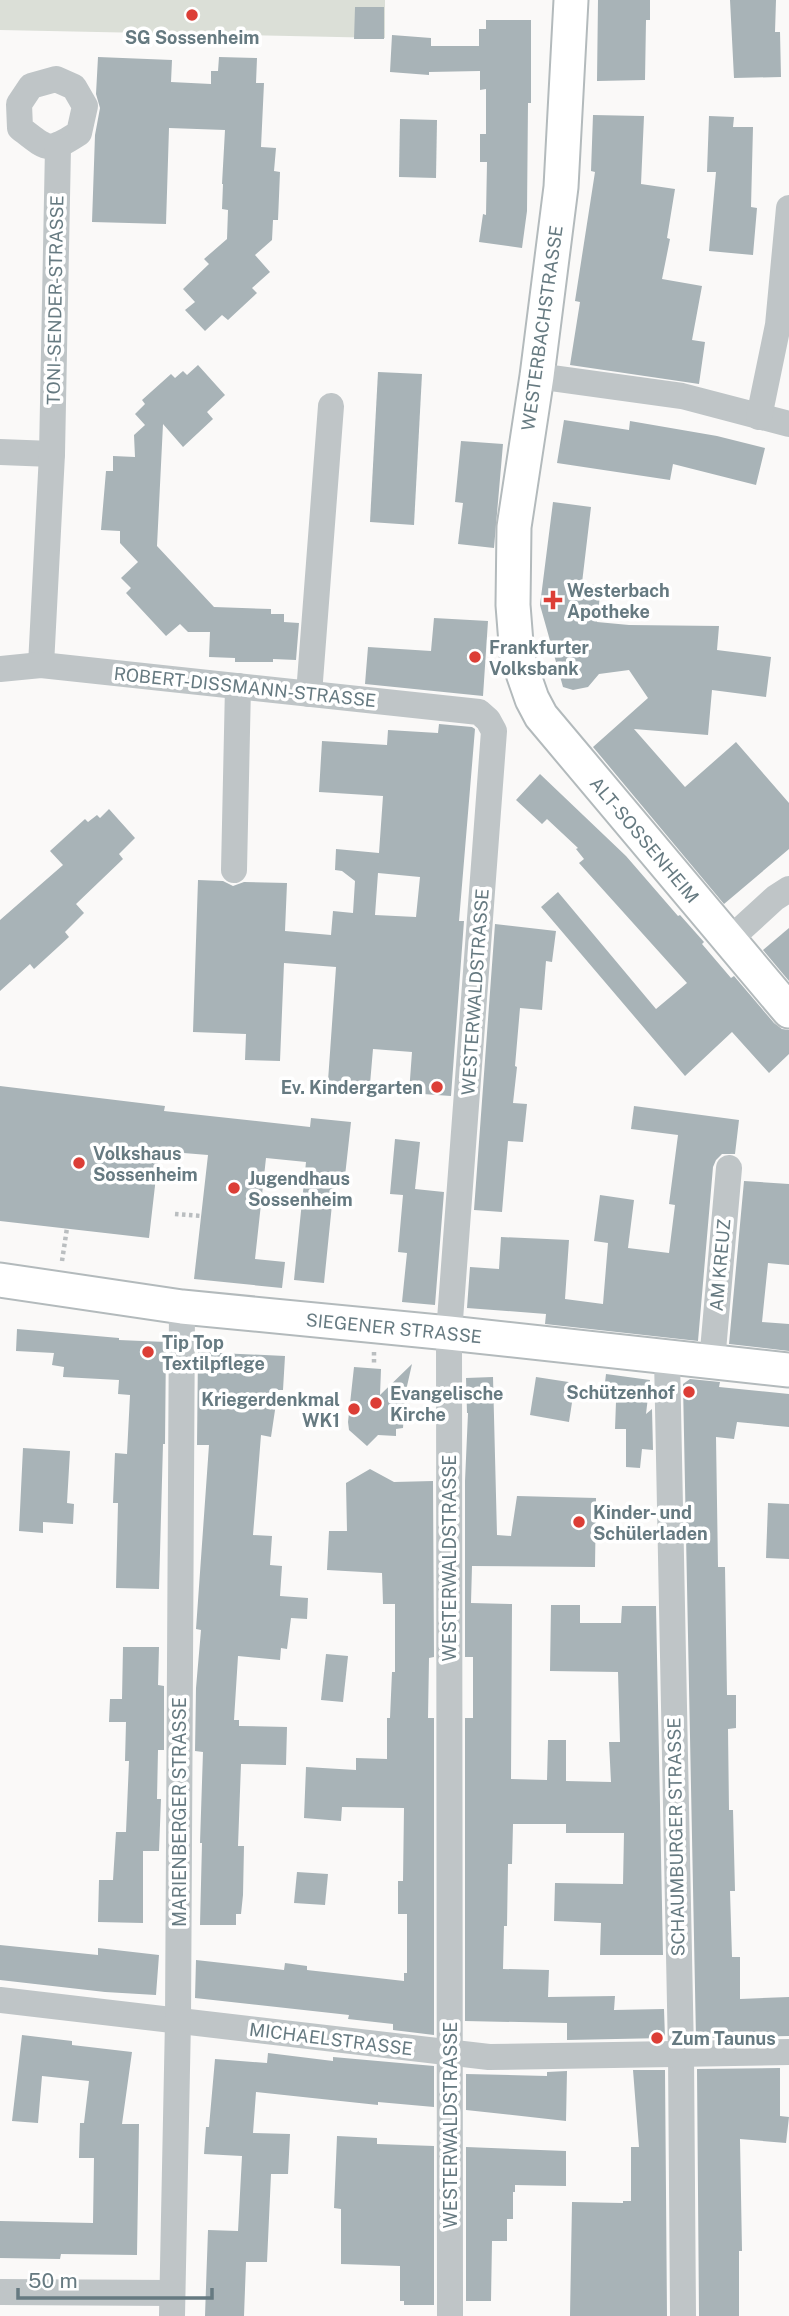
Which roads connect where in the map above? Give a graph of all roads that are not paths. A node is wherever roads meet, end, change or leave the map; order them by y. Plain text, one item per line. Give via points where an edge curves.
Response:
1 (571, 0) edge
2 (58, 147) dead end
3 (789, 208) edge
4 (537, 376) junction
5 (331, 406) dead end
6 (759, 417) junction
7 (789, 425) edge
8 (0, 452) edge
9 (52, 454) junction
10 (517, 656) joint
11 (41, 665) junction
12 (0, 669) edge
13 (238, 686) junction
14 (309, 694) junction
15 (488, 720) joint
16 (234, 870) dead end
17 (789, 889) edge
18 (729, 940) junction
19 (789, 1012) edge
20 (729, 1168) dead end
21 (0, 1280) edge
22 (182, 1307) junction
23 (449, 1333) junction
24 (667, 1358) junction
25 (712, 1362) junction
26 (789, 1370) edge
27 (0, 2000) edge
28 (178, 2020) junction
29 (789, 2052) edge
30 (450, 2053) junction
31 (681, 2054) junction
32 (0, 2292) edge
33 (172, 2305) edge
34 (450, 2316) edge
35 (683, 2316) edge

1 - 4 main road, WESTERBACHSTRASSE via 561,187
2 - 9 street, TONI-SENDER-STRASSE
3 - 6 street via 778,325
4 - 6 street via 682,396
4 - 10 main road, WESTERBACHSTRASSE via 514,527
5 - 14 street
6 - 7 street
8 - 9 street
9 - 11 street, TONI-SENDER-STRASSE
10 - 18 main road, ALT-SOSSENHEIM via 541,716
11 - 12 street, ROBERT-DISSMANN-STRASSE
11 - 13 street, ROBERT-DISSMANN-STRASSE
13 - 14 street, ROBERT-DISSMANN-STRASSE
13 - 16 street
14 - 15 street, ROBERT-DISSMANN-STRASSE via 479,712
15 - 23 street, WESTERWALDSTRASSE via 494,731
17 - 18 street
18 - 19 main road, ALT-SOSSENHEIM
20 - 25 street, AM KREUZ
21 - 22 main road, SIEGENER STRASSE
22 - 23 main road, SIEGENER STRASSE
22 - 28 street, MARIENBERGER STRASSE
23 - 24 main road, SIEGENER STRASSE
23 - 30 street, WESTERWALDSTRASSE
24 - 25 main road, SIEGENER STRASSE
24 - 31 street, SCHAUMBURGER STRASSE
25 - 26 main road, SIEGENER STRASSE
27 - 28 street, MICHAELSTRASSE
28 - 30 street, MICHAELSTRASSE
28 - 33 street, MARIENBERGER STRASSE
29 - 31 street, MICHAELSTRASSE
30 - 31 street, MICHAELSTRASSE via 489,2057
30 - 34 street, WESTERWALDSTRASSE
31 - 35 street, SCHAUMBURGER STRASSE
32 - 33 street

